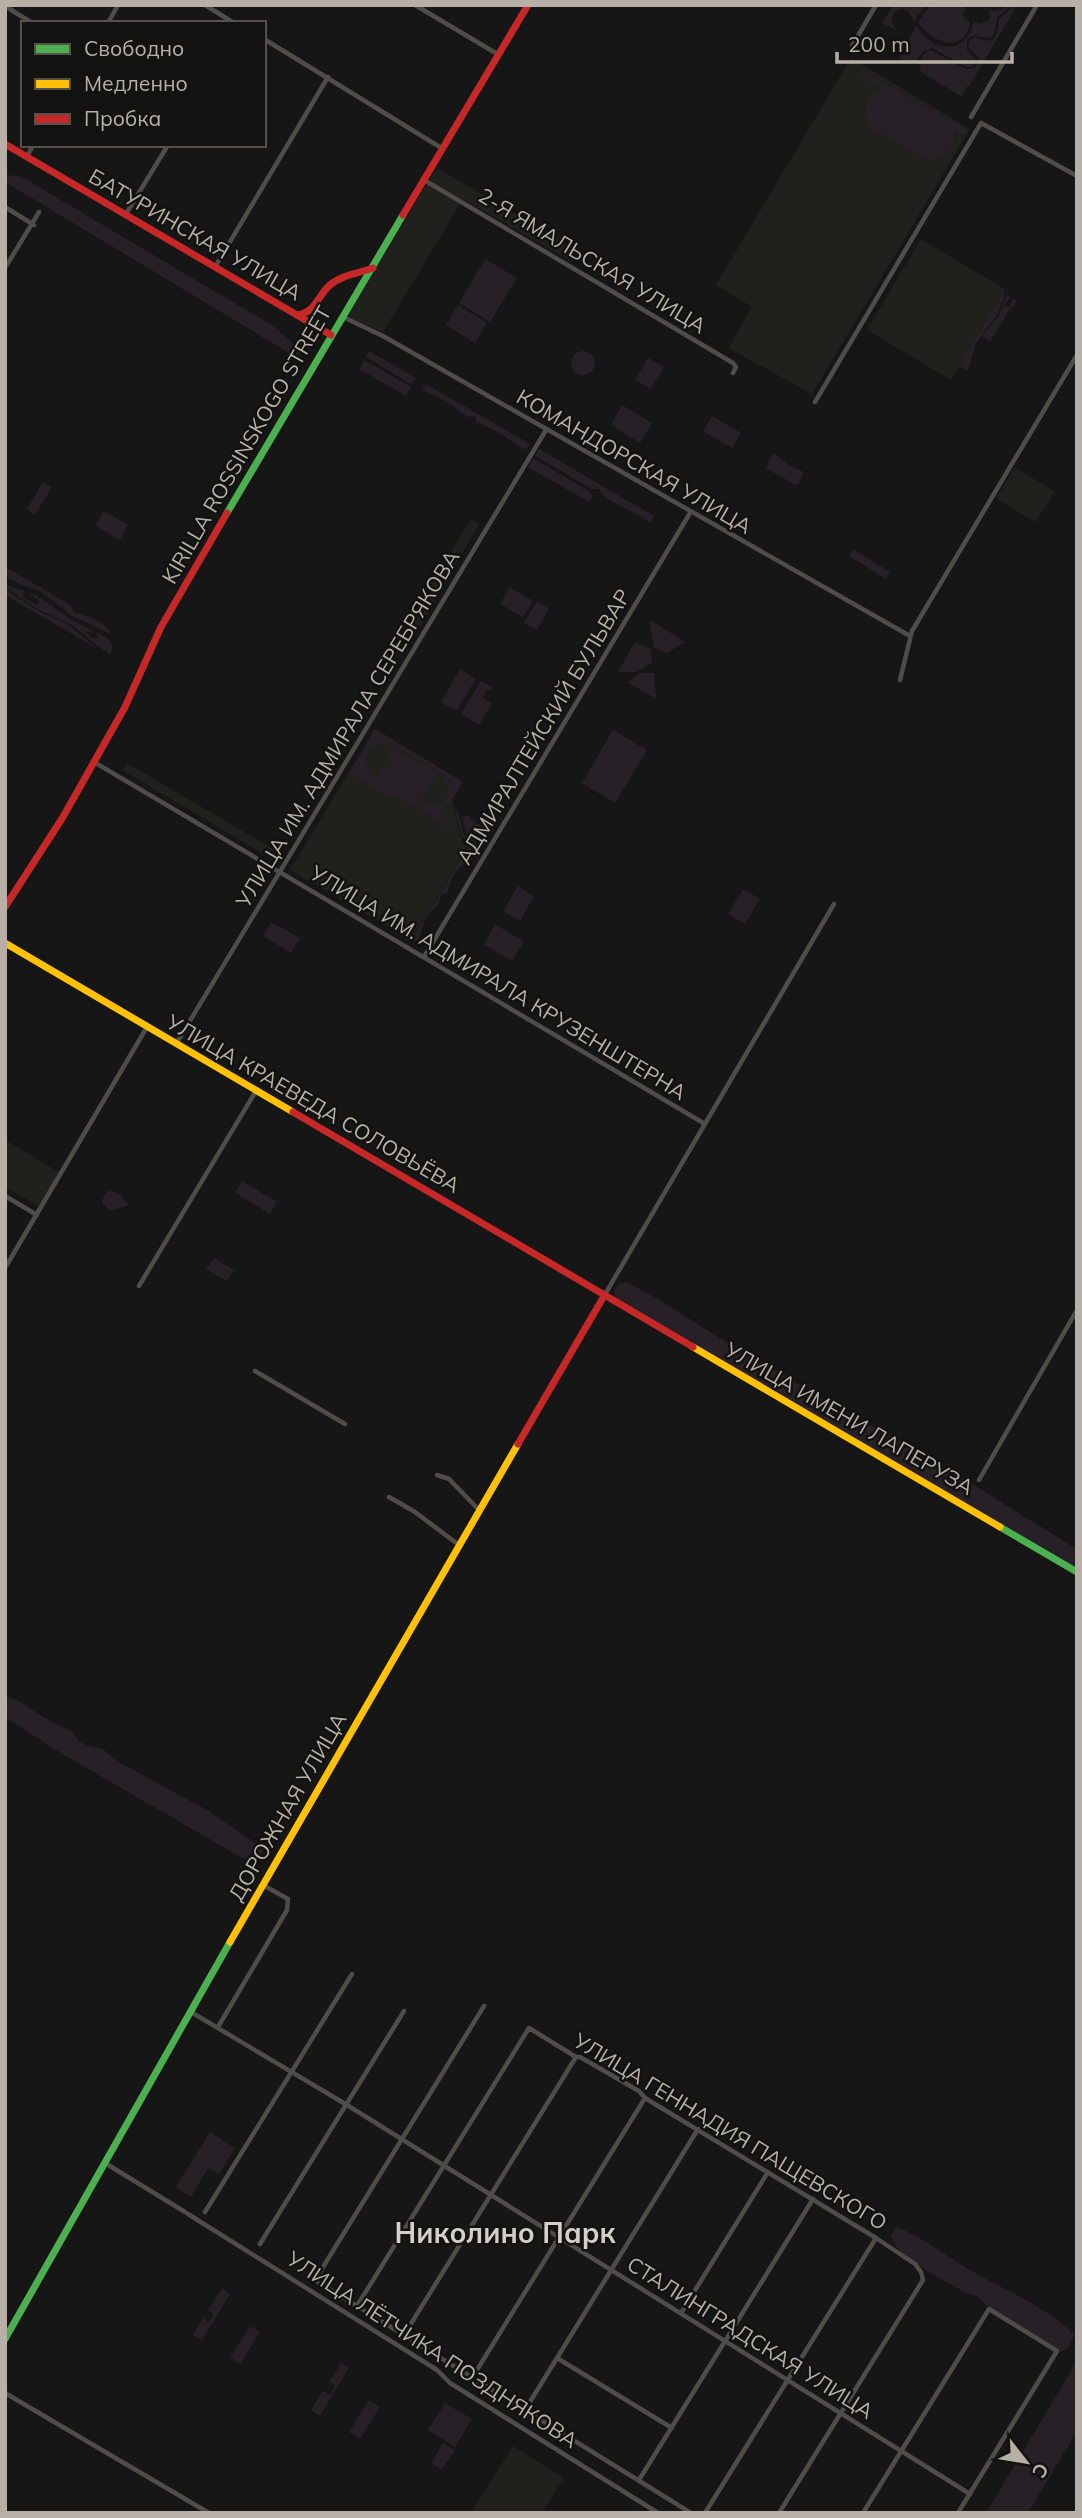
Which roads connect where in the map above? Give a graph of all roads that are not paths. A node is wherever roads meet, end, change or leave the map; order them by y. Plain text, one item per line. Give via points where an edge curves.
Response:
1 (118, 5) edge
2 (205, 5) edge
3 (415, 5) edge
4 (528, 5) edge
5 (876, 5) edge
6 (1037, 5) edge
7 (5, 6) edge
8 (30, 21) edge
9 (109, 21) edge
10 (231, 21) edge
11 (266, 40) edge
12 (852, 46) dead end
13 (499, 55) junction
14 (328, 77) junction
15 (971, 117) dead end
16 (5, 144) edge
17 (32, 147) edge
18 (167, 147) edge
19 (443, 149) junction
20 (27, 157) junction
21 (1077, 176) edge
22 (424, 180) junction
23 (5, 207) edge
24 (39, 212) dead end
25 (126, 214) junction
26 (33, 224) junction
27 (8, 259) edge
28 (215, 267) junction
29 (5, 268) edge
30 (373, 268) junction
31 (297, 315) junction
32 (343, 317) junction
33 (331, 335) junction
34 (1077, 355) edge
35 (733, 373) dead end
36 (815, 401) dead end
37 (546, 430) junction
38 (691, 513) junction
39 (909, 636) junction
40 (900, 680) dead end
41 (94, 762) junction
42 (281, 873) junction
43 (834, 904) dead end
44 (5, 907) edge
45 (5, 943) edge
46 (424, 957) junction
47 (147, 1027) junction
48 (176, 1044) junction
49 (256, 1091) junction
50 (705, 1124) junction
51 (5, 1196) edge
52 (37, 1215) junction
53 (5, 1268) edge
54 (139, 1286) dead end
55 (604, 1296) junction
56 (1077, 1310) edge
57 (255, 1371) dead end
58 (345, 1424) dead end
59 (437, 1475) dead end
60 (979, 1480) dead end
61 (389, 1497) dead end
62 (480, 1511) junction
63 (460, 1545) junction
64 (1076, 1570) edge
65 (263, 1885) junction
66 (352, 1974) dead end
67 (484, 2007) dead end
68 (404, 2011) dead end
69 (191, 2012) junction
70 (218, 2027) junction
71 (576, 2057) junction
72 (292, 2071) junction
73 (645, 2098) junction
74 (347, 2105) junction
75 (698, 2129) junction
76 (402, 2140) junction
77 (105, 2163) junction
78 (444, 2165) junction
79 (768, 2172) junction
80 (490, 2194) junction
81 (813, 2199) junction
82 (205, 2212) dead end
83 (559, 2237) junction
84 (876, 2238) junction
85 (260, 2244) dead end
86 (611, 2270) junction
87 (357, 2306) junction
88 (681, 2313) junction
89 (404, 2335) junction
90 (5, 2339) edge
91 (725, 2341) junction
92 (557, 2358) junction
93 (472, 2378) junction
94 (788, 2379) junction
95 (5, 2393) edge
96 (525, 2410) junction
97 (841, 2413) junction
98 (672, 2428) junction
99 (901, 2451) junction
100 (639, 2480) junction
101 (970, 2494) junction
102 (209, 2513) edge
103 (658, 2513) edge
104 (691, 2513) edge
105 (705, 2513) edge
106 (779, 2513) edge
107 (863, 2513) edge
108 (958, 2513) edge

1 - 9 street
2 - 10 street
3 - 13 street
4 - 13 main road, KIRILLA ROSSINSKOGO STREET
5 - 12 street
6 - 15 street
7 - 8 street
11 - 14 street
13 - 19 main road, KIRILLA ROSSINSKOGO STREET
14 - 19 street
14 - 28 street
16 - 20 main road, БАТУРИНСКАЯ УЛИЦА
17 - 20 street
18 - 25 street
19 - 22 main road, KIRILLA ROSSINSKOGO STREET
20 - 25 main road, БАТУРИНСКАЯ УЛИЦА
21 - 36 street via 981,123
22 - 30 main road, KIRILLA ROSSINSKOGO STREET
22 - 35 street, 2-Я ЯМАЛЬСКАЯ УЛИЦА via 733,363
23 - 26 street
24 - 26 street
25 - 28 main road, БАТУРИНСКАЯ УЛИЦА
26 - 27 street
27 - 29 street
28 - 31 main road, БАТУРИНСКАЯ УЛИЦА
30 - 31 main road via 331,284 312,310
30 - 32 main road, KIRILLA ROSSINSKOGO STREET
31 - 33 main road, БАТУРИНСКАЯ УЛИЦА
32 - 33 main road, KIRILLA ROSSINSKOGO STREET
32 - 37 street, КОМАНДОРСКАЯ УЛИЦА
33 - 41 main road, KIRILLA ROSSINSKOGO STREET via 160,627 125,707
34 - 39 street
37 - 38 street, КОМАНДОРСКАЯ УЛИЦА
37 - 42 street, УЛИЦА ИМ. АДМИРАЛА СЕРЕБРЯКОВА
38 - 39 street, КОМАНДОРСКАЯ УЛИЦА
38 - 46 street, АДМИРАЛТЕЙСКИЙ БУЛЬВАР
39 - 40 street
41 - 42 street, УЛИЦА ИМ. АДМИРАЛА КРУЗЕНШТЕРНА
41 - 44 main road, KIRILLA ROSSINSKOGO STREET
42 - 46 street, УЛИЦА ИМ. АДМИРАЛА КРУЗЕНШТЕРНА
42 - 48 street, УЛИЦА ИМ. АДМИРАЛА СЕРЕБРЯКОВА
43 - 50 street
45 - 47 main road, УЛИЦА КРАЕВЕДА СОЛОВЬЁВА
46 - 50 street, УЛИЦА ИМ. АДМИРАЛА КРУЗЕНШТЕРНА
47 - 48 main road, УЛИЦА КРАЕВЕДА СОЛОВЬЁВА
47 - 52 street
48 - 49 main road, УЛИЦА КРАЕВЕДА СОЛОВЬЁВА
49 - 54 street
49 - 55 main road, УЛИЦА КРАЕВЕДА СОЛОВЬЁВА
50 - 55 street
51 - 52 street
52 - 53 street
55 - 62 main road, ДОРОЖНАЯ УЛИЦА
55 - 64 main road, УЛИЦА ИМЕНИ ЛАПЕРУЗА
56 - 60 street
57 - 58 street
59 - 62 street via 449,1479
61 - 63 street
62 - 63 main road, ДОРОЖНАЯ УЛИЦА
63 - 65 main road, ДОРОЖНАЯ УЛИЦА
65 - 69 main road, ДОРОЖНАЯ УЛИЦА
65 - 70 street via 288,1899 287,1910
66 - 72 street
67 - 76 street
68 - 74 street
69 - 70 street, СТАЛИНГРАДСКАЯ УЛИЦА
69 - 77 main road, ДОРОЖНАЯ УЛИЦА
70 - 72 street, СТАЛИНГРАДСКАЯ УЛИЦА
71 - 73 street, УЛИЦА ГЕННАДИЯ ПАЩЕВСКОГО
71 - 78 street, УЛИЦА ГЕННАДИЯ ПАЩЕВСКОГО via 529,2028
71 - 80 street
72 - 74 street, СТАЛИНГРАДСКАЯ УЛИЦА
72 - 82 street
73 - 75 street, УЛИЦА ГЕННАДИЯ ПАЩЕВСКОГО
73 - 83 street
74 - 76 street, СТАЛИНГРАДСКАЯ УЛИЦА
74 - 85 street
75 - 79 street, УЛИЦА ГЕННАДИЯ ПАЩЕВСКОГО
75 - 86 street
76 - 78 street, СТАЛИНГРАДСКАЯ УЛИЦА
76 - 87 street, УЛИЦА ЛЁТЧИКА ПОЗДНЯКОВА via 315,2280
77 - 90 main road, ДОРОЖНАЯ УЛИЦА
77 - 103 street, УЛИЦА ЛЁТЧИКА ПОЗДНЯКОВА
78 - 80 street, СТАЛИНГРАДСКАЯ УЛИЦА
78 - 87 street
79 - 81 street, УЛИЦА ГЕННАДИЯ ПАЩЕВСКОГО
79 - 88 street
80 - 83 street, СТАЛИНГРАДСКАЯ УЛИЦА
80 - 89 street
81 - 84 street, УЛИЦА ГЕННАДИЯ ПАЩЕВСКОГО
81 - 91 street
83 - 86 street, СТАЛИНГРАДСКАЯ УЛИЦА
83 - 93 street
84 - 94 street
84 - 97 street, УЛИЦА ГЕННАДИЯ ПАЩЕВСКОГО via 915,2264 923,2280
86 - 88 street, СТАЛИНГРАДСКАЯ УЛИЦА
86 - 92 street
87 - 89 street, УЛИЦА ЛЁТЧИКА ПОЗДНЯКОВА
88 - 91 street, СТАЛИНГРАДСКАЯ УЛИЦА
89 - 93 street, УЛИЦА ЛЁТЧИКА ПОЗДНЯКОВА
91 - 94 street, СТАЛИНГРАДСКАЯ УЛИЦА
91 - 98 street
92 - 96 street
92 - 98 street
93 - 96 street, УЛИЦА ЛЁТЧИКА ПОЗДНЯКОВА
94 - 97 street, СТАЛИНГРАДСКАЯ УЛИЦА
94 - 105 street
95 - 102 street
96 - 100 street, УЛИЦА ЛЁТЧИКА ПОЗДНЯКОВА
97 - 99 street, СТАЛИНГРАДСКАЯ УЛИЦА
97 - 106 street
98 - 100 street
99 - 101 street, СТАЛИНГРАДСКАЯ УЛИЦА
99 - 101 street via 989,2309 1057,2351
99 - 107 street
100 - 104 street, УЛИЦА ЛЁТЧИКА ПОЗДНЯКОВА
101 - 108 street

